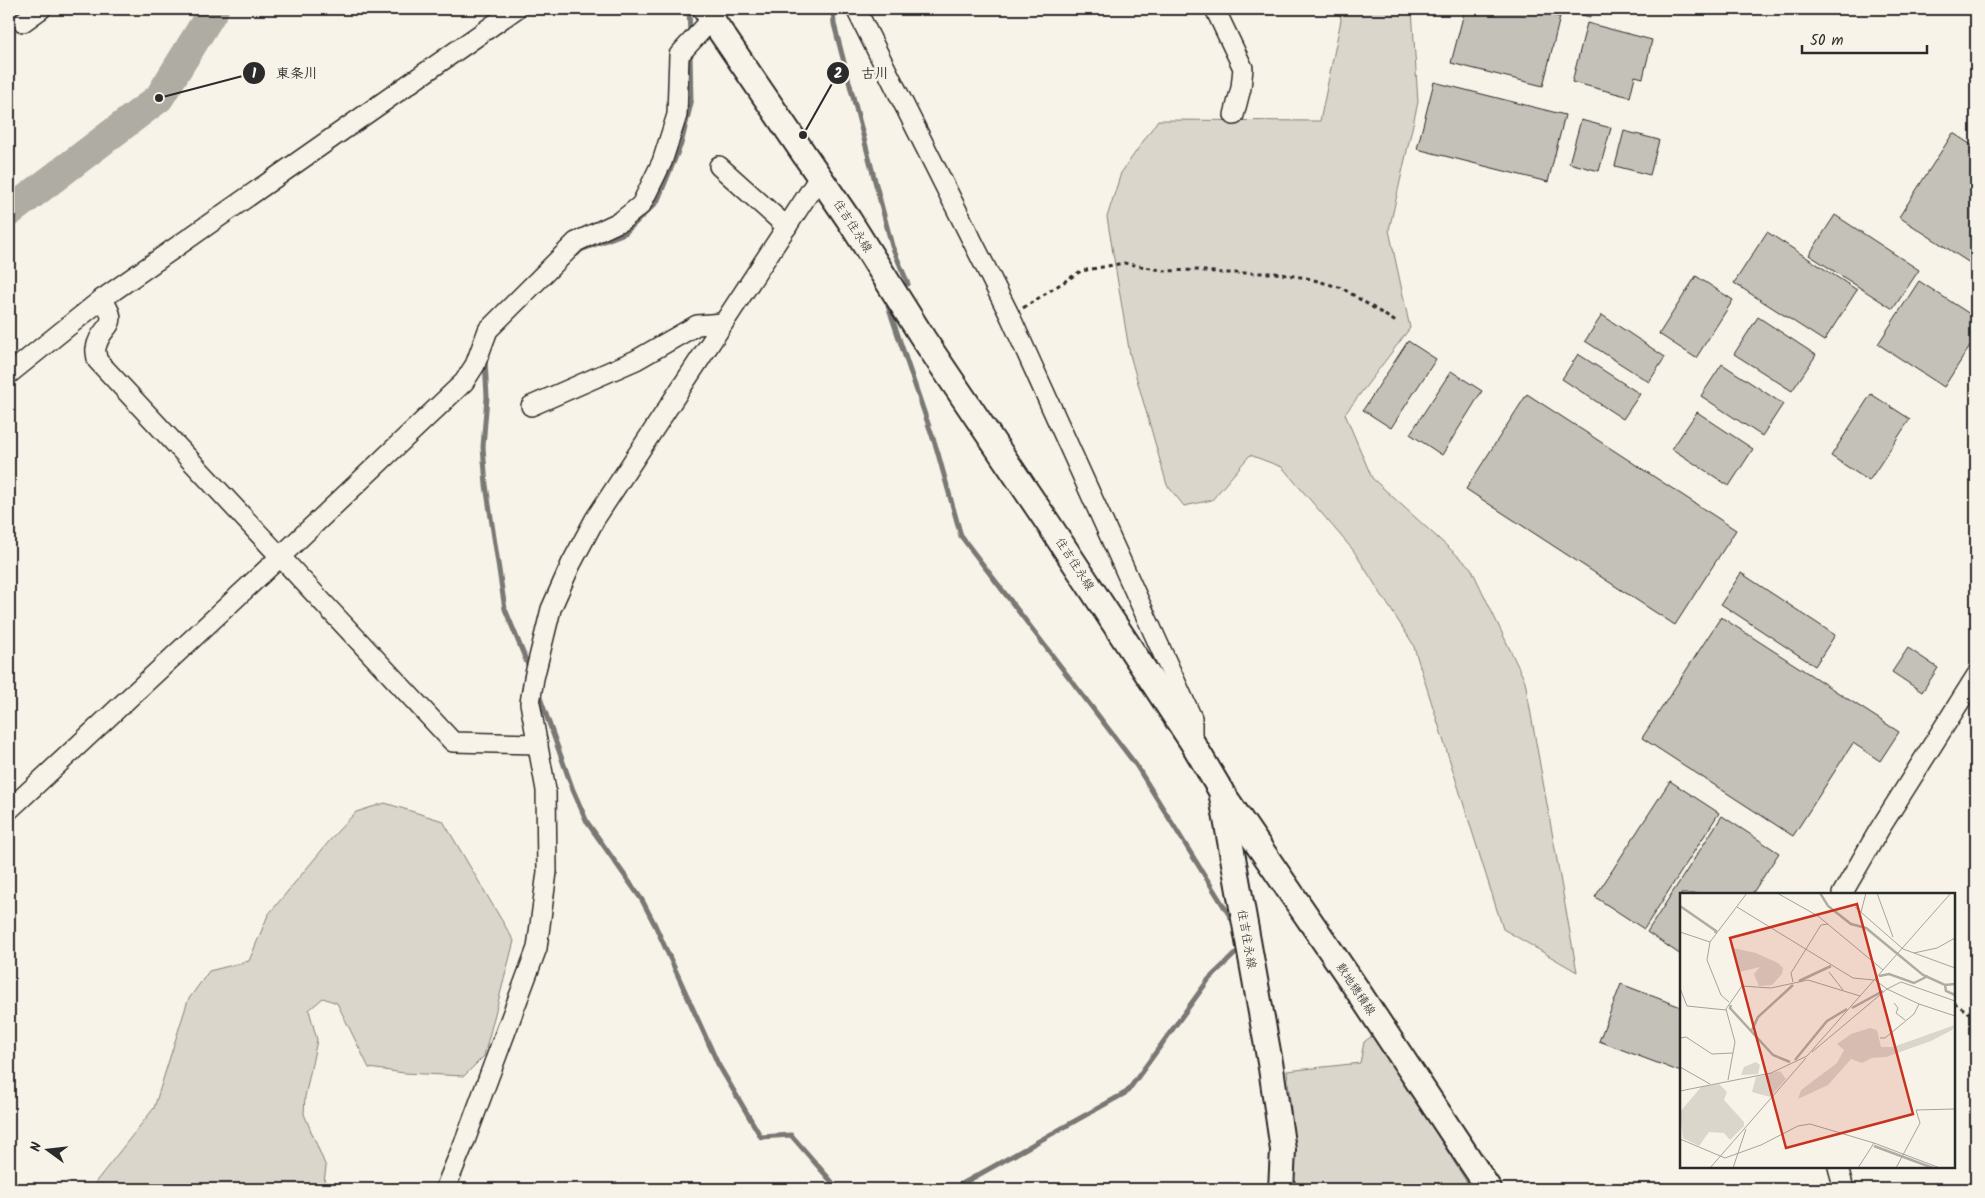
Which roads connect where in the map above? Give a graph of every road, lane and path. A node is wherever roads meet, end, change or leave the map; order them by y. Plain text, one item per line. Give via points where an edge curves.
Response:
1 (41, 9) edge
2 (516, 9) edge
3 (856, 9) edge
4 (1215, 9) edge
5 (715, 12) edge
6 (23, 22) dead end
7 (1234, 115) dead end
8 (720, 166) dead end
9 (820, 176) junction
10 (787, 227) junction
11 (102, 299) junction
12 (1010, 316) junction
13 (1396, 322) dead end
14 (723, 323) junction
15 (9, 374) edge
16 (531, 406) dead end
17 (280, 557) junction
18 (1976, 676) edge
19 (1192, 742) junction
20 (538, 744) junction
21 (1221, 791) junction
22 (9, 810) edge
23 (1843, 893) edge
24 (1955, 1004) edge
25 (1976, 1017) edge
26 (1838, 1168) edge
27 (445, 1189) edge
28 (1281, 1189) edge
29 (1489, 1189) edge
30 (1844, 1189) edge

1 - 6 street
2 - 11 street
3 - 12 street
4 - 7 street via 1243,68
5 - 9 main road, 住吉住永線
5 - 17 street via 679,55 677,115 662,162 641,205 621,221 576,242 488,330 475,365 464,382
8 - 10 street
9 - 10 street
9 - 19 main road, 住吉住永線 via 923,338
10 - 14 street
11 - 15 street
11 - 17 street via 110,310 112,322 96,348 97,360
12 - 13 path via 1081,271 1124,263 1166,271 1274,273 1307,278 1342,288
12 - 19 street via 1192,718
14 - 16 street via 697,325 636,360
14 - 20 street via 595,519 551,609 530,703
17 - 20 street via 453,742
17 - 22 street
18 - 23 street
19 - 21 main road, 住吉住永線
20 - 27 street via 546,790 547,872 537,948
21 - 28 main road, 住吉住永線 via 1274,1086 1283,1150
21 - 29 main road, 敷地穂積線
24 - 25 path
26 - 30 street

